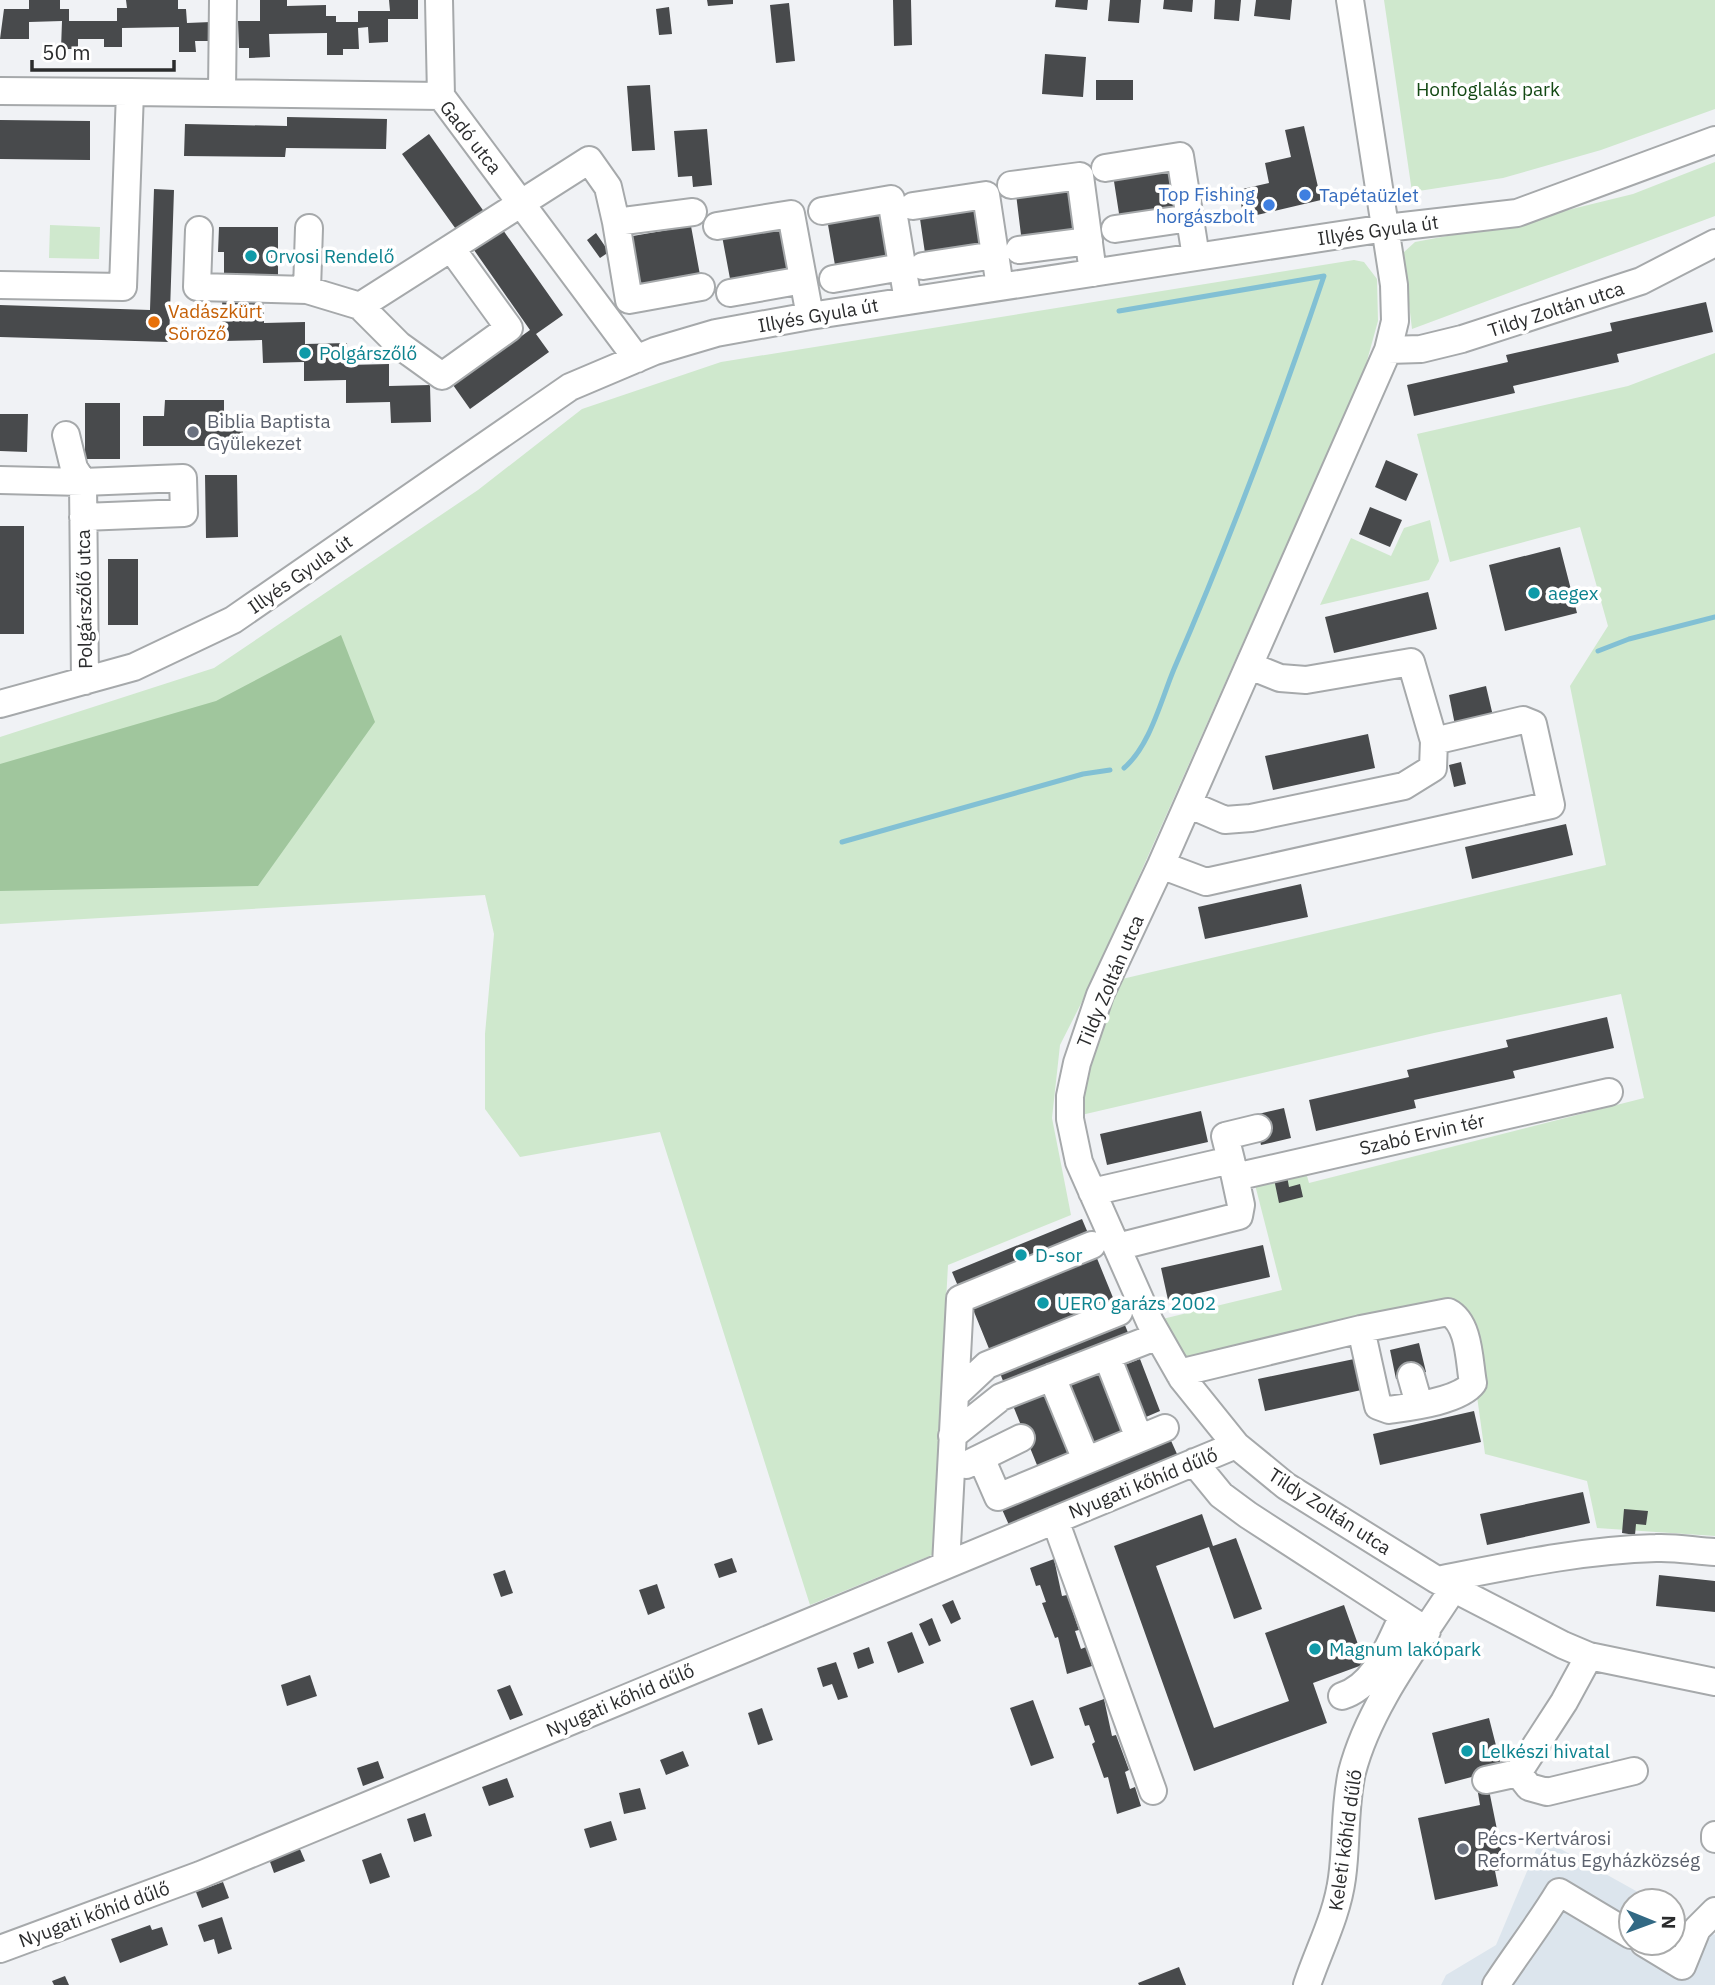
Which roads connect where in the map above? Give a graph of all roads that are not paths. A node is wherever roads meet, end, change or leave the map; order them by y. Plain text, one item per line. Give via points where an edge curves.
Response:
1 (223, 0) edge
2 (439, 0) edge
3 (1350, 0) edge
4 (0, 91) edge
5 (130, 92) junction
6 (222, 93) junction
7 (441, 96) junction
8 (1715, 140) edge
9 (1105, 168) dead end
10 (1011, 185) dead end
11 (522, 203) junction
12 (913, 206) dead end
13 (822, 211) dead end
14 (693, 212) dead end
15 (1190, 218) junction
16 (616, 222) junction
17 (717, 226) dead end
18 (309, 228) dead end
19 (1386, 228) junction
20 (1115, 229) dead end
21 (199, 230) dead end
22 (1089, 241) junction
23 (1715, 243) edge
24 (451, 248) junction
25 (1007, 253) junction
26 (1196, 257) junction
27 (913, 267) junction
28 (1093, 273) junction
29 (833, 279) dead end
30 (803, 280) junction
31 (0, 285) edge
32 (701, 287) dead end
33 (1000, 287) junction
34 (307, 290) junction
35 (730, 293) dead end
36 (908, 300) junction
37 (360, 306) junction
38 (810, 316) junction
39 (1388, 350) junction
40 (637, 359) junction
41 (66, 435) dead end
42 (0, 480) edge
43 (83, 482) junction
44 (83, 517) junction
45 (1250, 666) junction
46 (85, 681) junction
47 (0, 704) edge
48 (1434, 741) junction
49 (1188, 804) junction
50 (1161, 865) junction
51 (1609, 1091) dead end
52 (1258, 1128) dead end
53 (1233, 1169) junction
54 (1092, 1192) junction
55 (1104, 1246) junction
56 (1119, 1312) dead end
57 (1361, 1329) junction
58 (1158, 1336) junction
59 (1107, 1356) junction
60 (1179, 1373) junction
61 (1411, 1376) dead end
62 (1052, 1377) junction
63 (955, 1395) junction
64 (1419, 1404) junction
65 (1165, 1427) dead end
66 (952, 1436) junction
67 (1021, 1438) dead end
68 (1139, 1438) junction
69 (1236, 1445) junction
70 (981, 1458) junction
71 (1086, 1460) junction
72 (1194, 1462) junction
73 (951, 1473) junction
74 (1055, 1520) junction
75 (1715, 1552) edge
76 (946, 1565) junction
77 (1445, 1585) junction
78 (1403, 1616) junction
79 (1427, 1631) junction
80 (1589, 1656) junction
81 (1715, 1682) edge
82 (1342, 1696) dead end
83 (1634, 1771) dead end
84 (1518, 1773) junction
85 (1486, 1780) dead end
86 (1153, 1791) dead end
87 (1715, 1911) edge
88 (1617, 1927) edge
89 (0, 1949) edge
90 (1687, 1953) edge
91 (1667, 1957) edge
92 (1686, 1957) edge
93 (1307, 1985) edge
94 (1496, 1985) edge

1 - 6 street
2 - 7 street
3 - 19 street, Tildy Zoltán utca
4 - 5 street, Gadó utca
5 - 6 street, Gadó utca
5 - 31 street via 123,287
6 - 7 street, Gadó utca
7 - 11 street, Gadó utca
8 - 19 street, Illyés Gyula út via 1517,213
9 - 15 street via 1180,156
10 - 22 street via 1080,176
11 - 16 street via 589,160 608,187
11 - 24 street
11 - 40 street, Gadó utca
12 - 25 street via 986,194
13 - 27 street via 891,200
14 - 16 street
15 - 20 street
15 - 26 street
16 - 32 street via 629,300
17 - 30 street via 791,214
18 - 34 street
19 - 26 street, Illyés Gyula út
19 - 39 street, Tildy Zoltán utca via 1395,321
21 - 34 street via 197,287
22 - 25 street
22 - 28 street
23 - 39 street, Tildy Zoltán utca via 1641,282 1462,339 1421,349
24 - 37 street
24 - 37 street via 509,328 442,376 399,345
25 - 27 street
25 - 33 street
26 - 28 street, Illyés Gyula út
27 - 29 street
27 - 36 street
28 - 33 street, Illyés Gyula út
30 - 35 street
30 - 38 street
33 - 36 street, Illyés Gyula út
34 - 37 street
36 - 38 street, Illyés Gyula út
38 - 40 street, Illyés Gyula út via 716,333
39 - 45 street, Tildy Zoltán utca
40 - 46 street, Illyés Gyula út via 570,387 233,620 134,667
41 - 43 street via 74,468
42 - 43 street, Polgárszőlő utca
43 - 44 street, Polgárszőlő utca
43 - 44 street, Polgárszőlő utca via 183,478 184,513
44 - 46 street, Polgárszőlő utca
45 - 48 street via 1280,678 1307,680 1411,662
45 - 49 street, Tildy Zoltán utca
46 - 47 street, Illyés Gyula út
48 - 49 street via 1433,768 1404,786 1251,818 1224,820
48 - 50 street via 1523,720 1533,724 1550,805 1206,882
49 - 50 street, Tildy Zoltán utca
50 - 54 street, Tildy Zoltán utca via 1100,995 1070,1096 1079,1163
51 - 53 street, Szabó Ervin tér
52 - 53 street via 1225,1136
53 - 54 street, Szabó Ervin tér
53 - 55 street via 1239,1216
54 - 55 street, Tildy Zoltán utca
55 - 58 street, Tildy Zoltán utca
55 - 63 street via 960,1298
56 - 63 street via 987,1365
57 - 60 street
57 - 64 street via 1378,1406 1389,1410
57 - 64 street via 1448,1312 1457,1316 1473,1383 1456,1396
58 - 59 street
58 - 60 street, Tildy Zoltán utca
59 - 62 street
59 - 68 street
60 - 69 street, Tildy Zoltán utca
61 - 64 street
62 - 66 street via 1001,1397
62 - 71 street
63 - 66 street
65 - 68 street
66 - 73 street
67 - 70 street
68 - 71 street
69 - 72 street, Nyugati kőhíd dűlő
69 - 77 street, Tildy Zoltán utca via 1286,1486
70 - 71 street via 998,1497
70 - 73 street
72 - 74 street, Nyugati kőhíd dűlő
72 - 78 street via 1221,1494 1248,1515
73 - 76 street
74 - 76 street, Nyugati kőhíd dűlő
74 - 86 street
75 - 77 street via 1658,1548 1601,1553 1520,1563
76 - 89 street, Nyugati kőhíd dűlő via 200,1875
77 - 79 street, Keleti kőhíd dűlő
77 - 80 street, Tildy Zoltán utca
78 - 79 street
78 - 82 street via 1372,1677
79 - 93 street, Keleti kőhíd dűlő via 1362,1744 1349,1797 1340,1890
80 - 81 street, Tildy Zoltán utca
80 - 84 street
83 - 84 street via 1547,1792 1529,1787
84 - 85 street
87 - 90 street via 1697,1928
88 - 94 street via 1559,1892
91 - 92 street via 1682,1966

